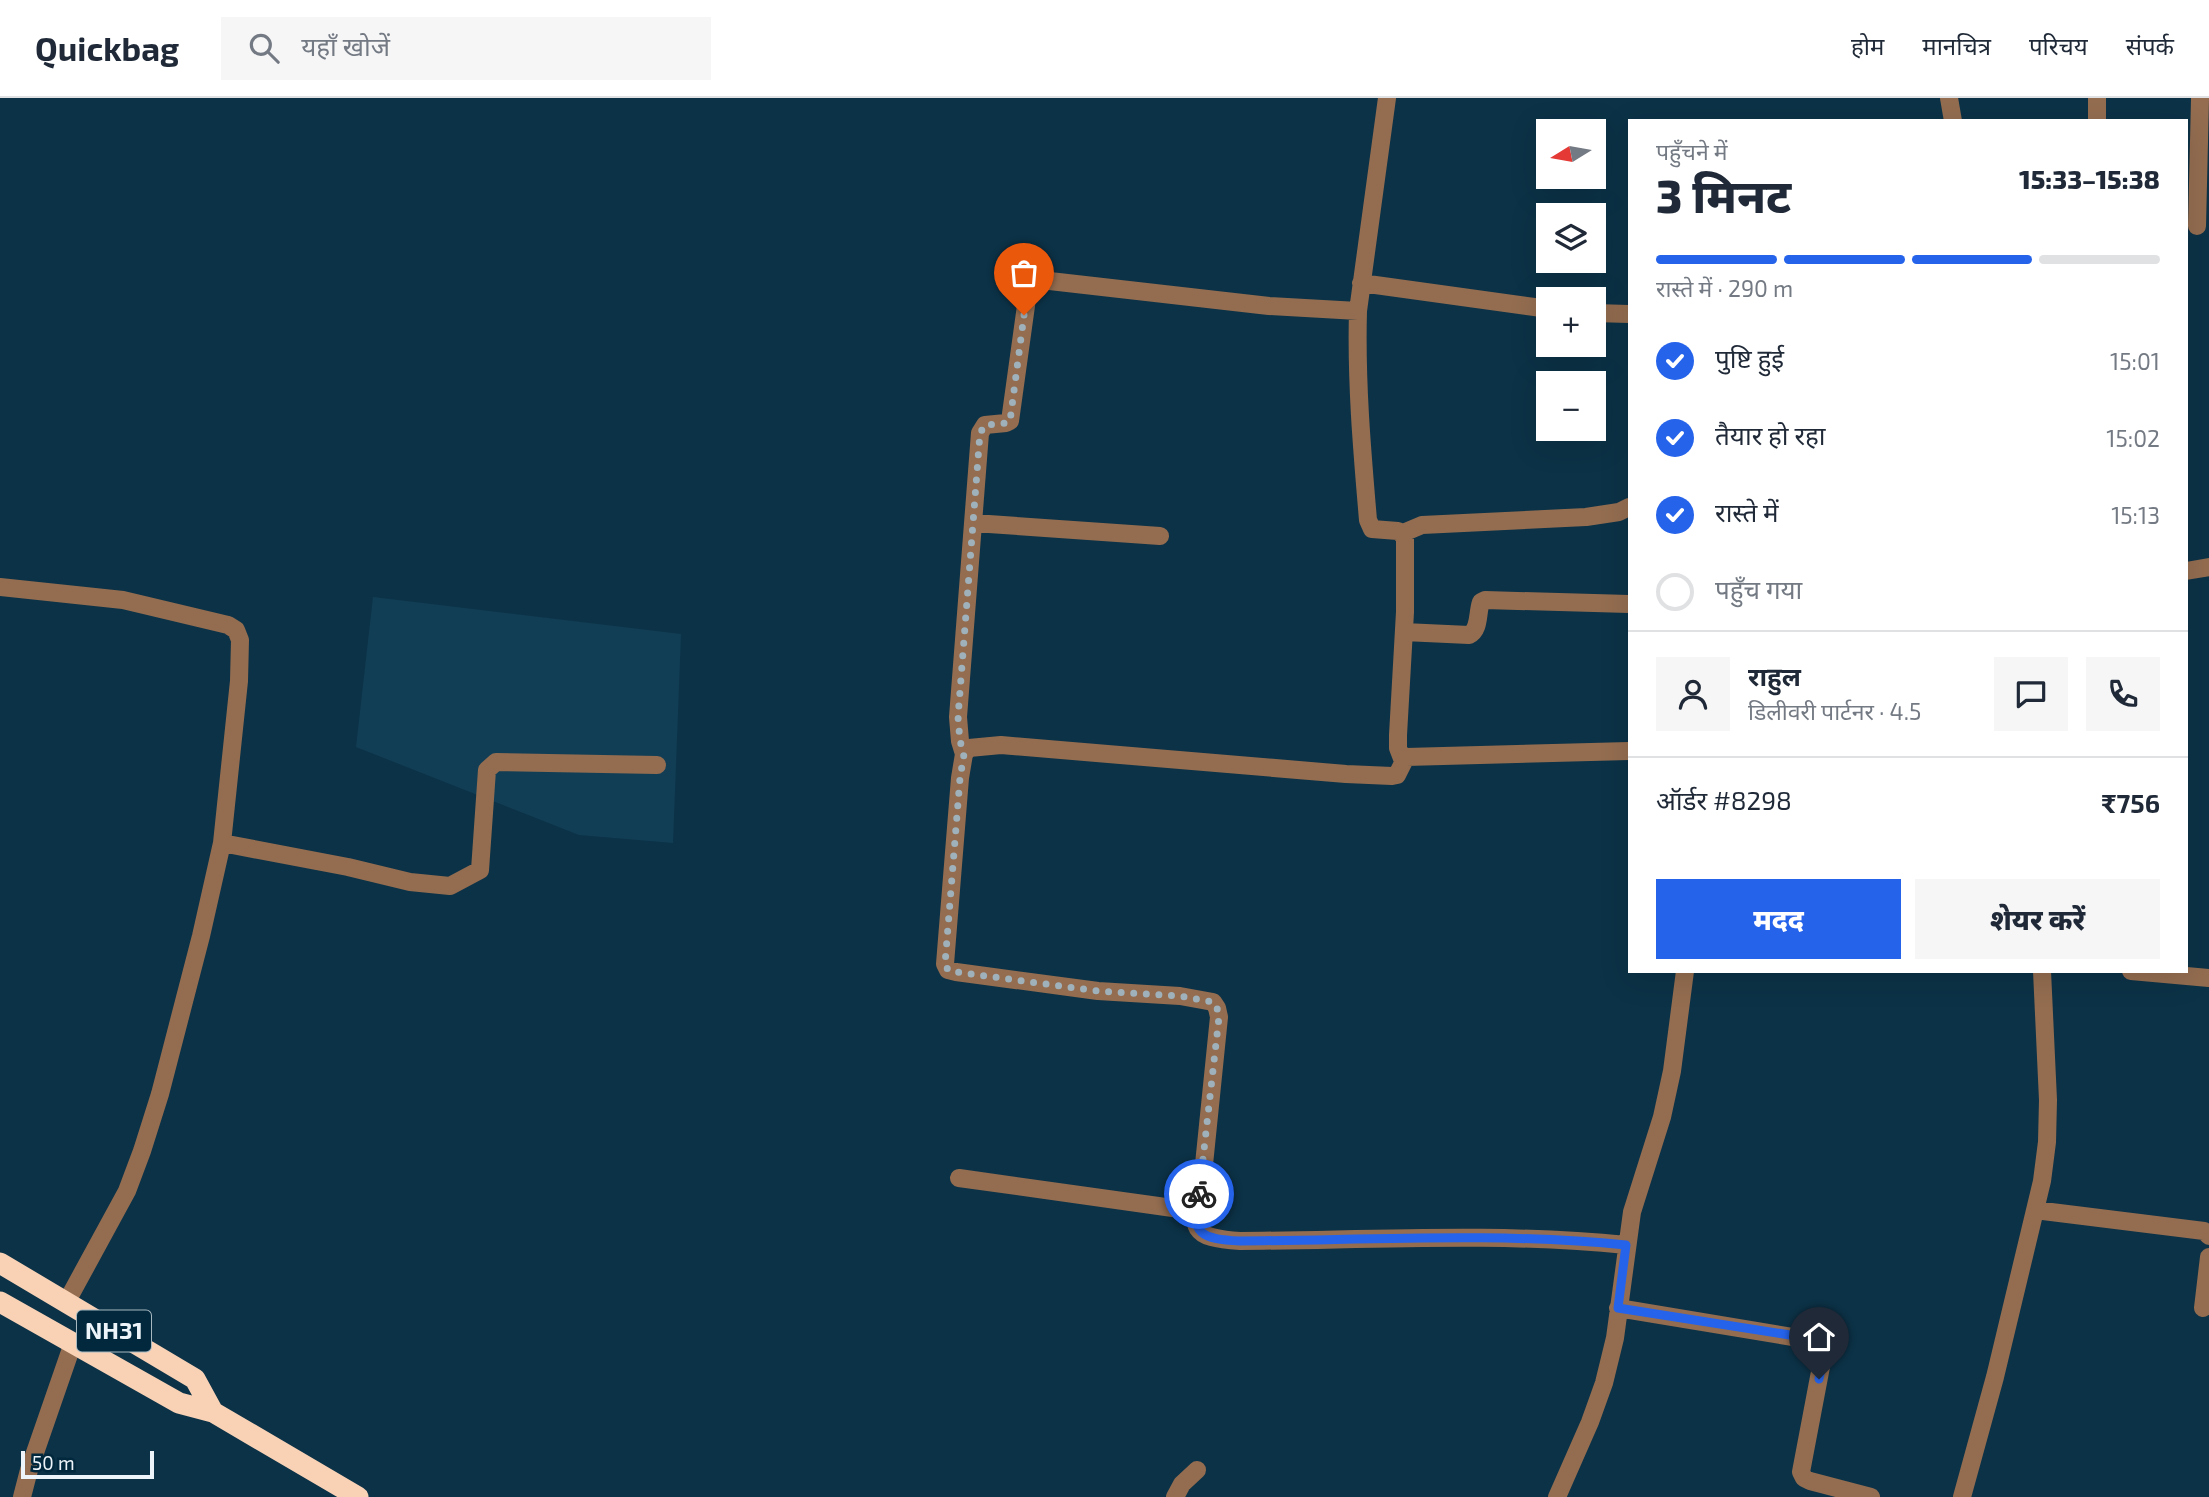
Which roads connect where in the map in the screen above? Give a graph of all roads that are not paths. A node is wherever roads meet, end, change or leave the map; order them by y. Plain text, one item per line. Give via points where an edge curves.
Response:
1 (1387, 98) edge
2 (1949, 98) edge
3 (2097, 98) edge
4 (2200, 99) edge
5 (1954, 119) edge
6 (2097, 119) edge
7 (2197, 226) edge
8 (1361, 283) junction
9 (1536, 307) edge
10 (1358, 311) junction
11 (1606, 313) edge
12 (1628, 314) edge
13 (1628, 508) edge
14 (974, 523) junction
15 (1403, 533) junction
16 (1160, 536) dead end
17 (2209, 567) edge
18 (2188, 571) edge
19 (0, 587) edge
20 (1628, 604) edge
21 (1404, 632) junction
22 (1628, 751) edge
23 (964, 754) junction
24 (1403, 761) junction
25 (657, 765) dead end
26 (222, 843) junction
27 (1685, 973) edge
28 (2042, 973) edge
29 (2153, 973) edge
30 (2209, 978) edge
31 (959, 1178) dead end
32 (2035, 1210) junction
33 (1194, 1211) junction
34 (2209, 1236) edge
35 (1626, 1245) junction
36 (2209, 1257) edge
37 (0, 1263) edge
38 (0, 1302) edge
39 (66, 1303) junction
40 (1618, 1308) junction
41 (2203, 1308) dead end
42 (73, 1343) junction
43 (213, 1412) junction
44 (1197, 1470) dead end
45 (22, 1497) edge
46 (358, 1497) edge
47 (1175, 1497) edge
48 (1557, 1497) edge
49 (1871, 1497) edge
50 (1962, 1497) edge

1 - 8 street
2 - 5 street
3 - 6 street
4 - 7 street
8 - 9 street
8 - 10 street
10 - 14 street via 1034,281 1027,290 1010,421 985,425 980,433
10 - 15 street via 1359,411 1368,520 1372,528
11 - 12 street
13 - 15 street via 1586,517 1422,525
14 - 16 street
14 - 23 street via 958,717
15 - 21 street
17 - 18 street
19 - 26 street via 123,600 236,630 239,681
20 - 21 street via 1485,600 1479,607 1476,630 1469,635
21 - 24 street via 1398,735
22 - 24 street via 1415,756
23 - 24 street via 969,748 1001,745 1392,776 1401,771
23 - 33 street via 948,970 1098,991 1205,999 1217,1008 1202,1184
25 - 26 street via 496,762 487,770 480,870 450,886
26 - 39 street via 142,1151 127,1191
27 - 35 street via 1672,1071
28 - 32 street via 2048,1100
29 - 30 street
31 - 33 street
32 - 34 street via 2204,1231
32 - 50 street
33 - 35 street via 1204,1236 1227,1241 1528,1239
35 - 40 street
36 - 41 street
37 - 39 highway, NH31
38 - 42 highway, NH31
39 - 43 highway, NH31 via 195,1379
40 - 48 street via 1604,1383
40 - 49 street via 1817,1341 1823,1356 1801,1472 1810,1481
42 - 43 highway, NH31 via 179,1403
42 - 45 street
43 - 46 highway, NH31
44 - 47 street

